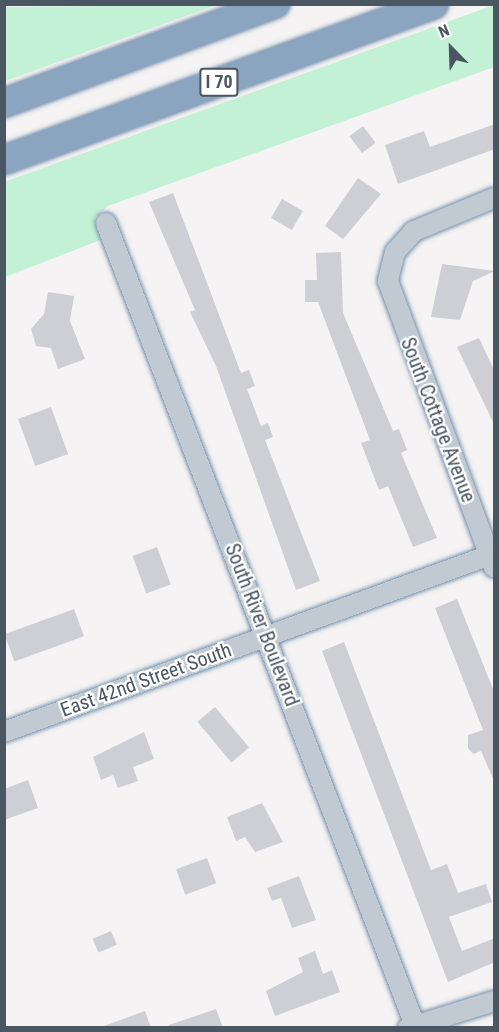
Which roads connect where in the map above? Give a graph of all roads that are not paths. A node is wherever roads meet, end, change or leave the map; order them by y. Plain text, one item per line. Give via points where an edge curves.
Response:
1 (275, 4) edge
2 (434, 4) edge
3 (4, 103) edge
4 (4, 160) edge
5 (495, 198) edge
6 (106, 223) dead end
7 (492, 561) edge
8 (267, 635) junction
9 (4, 732) edge
10 (495, 1001) edge
11 (413, 1027) edge

1 - 3 highway
2 - 4 highway, I 70
5 - 7 street, South Cottage Avenue via 414,231 395,252 389,272 390,296
6 - 8 street, South River Boulevard
7 - 8 street, East 42nd Street South
8 - 9 street, East 42nd Street South
8 - 11 street, South River Boulevard
10 - 11 street

